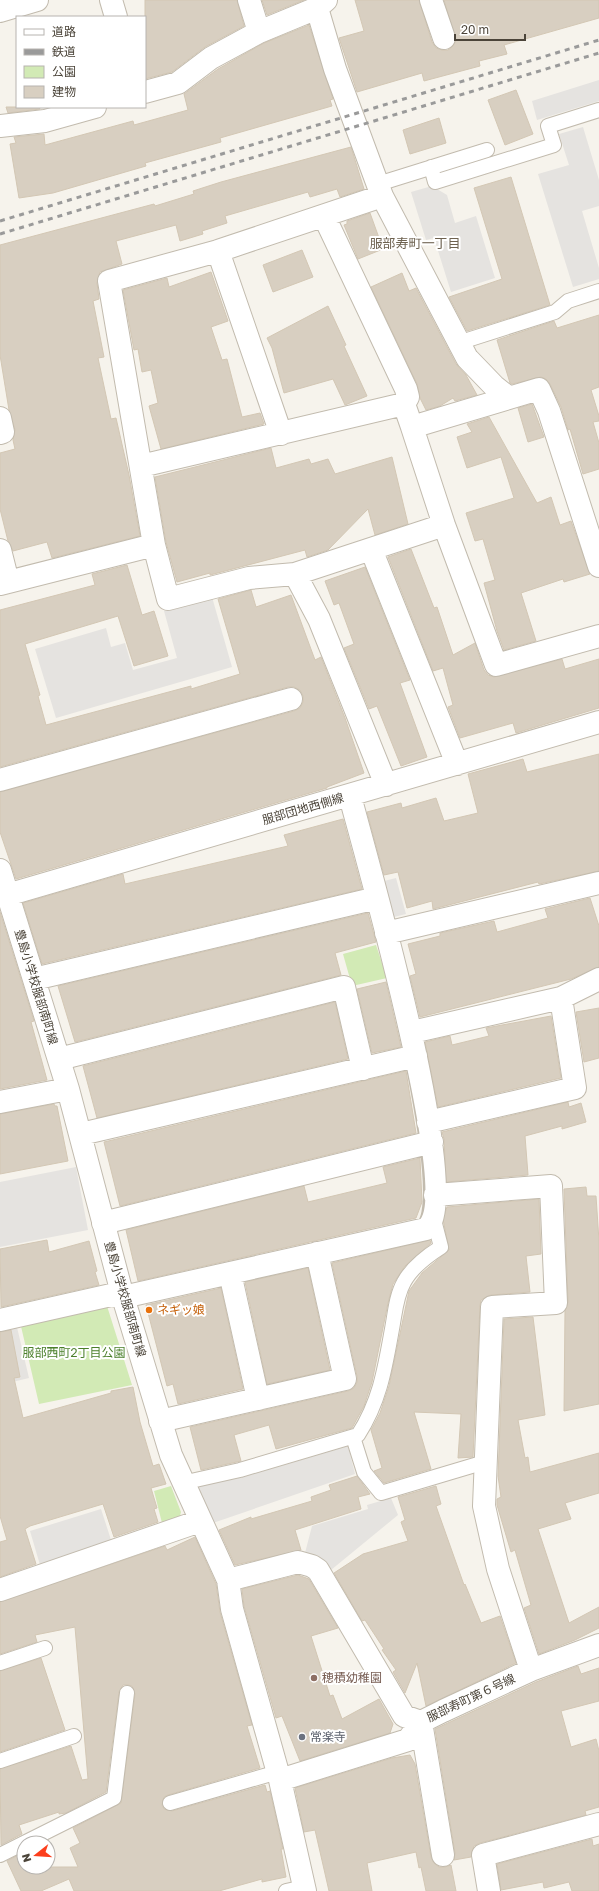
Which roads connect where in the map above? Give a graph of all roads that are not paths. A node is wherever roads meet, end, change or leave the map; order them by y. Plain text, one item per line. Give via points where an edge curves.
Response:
1 (37, 0) edge
2 (111, 0) edge
3 (249, 0) edge
4 (431, 0) edge
5 (321, 4) edge
6 (0, 11) edge
7 (116, 16) edge
8 (259, 32) junction
9 (444, 38) dead end
10 (146, 92) edge
11 (91, 108) edge
12 (599, 110) edge
13 (0, 126) edge
14 (487, 150) dead end
15 (431, 167) junction
16 (380, 190) junction
17 (324, 216) junction
18 (218, 251) junction
19 (599, 291) edge
20 (458, 342) junction
21 (509, 398) junction
22 (404, 404) junction
23 (0, 418) edge
24 (412, 427) junction
25 (0, 433) edge
26 (281, 434) junction
27 (141, 466) junction
28 (444, 526) junction
29 (154, 545) junction
30 (371, 549) junction
31 (0, 550) edge
32 (599, 566) edge
33 (295, 574) junction
34 (4, 583) edge
35 (599, 636) edge
36 (291, 698) dead end
37 (599, 722) edge
38 (457, 764) junction
39 (0, 780) edge
40 (386, 785) junction
41 (350, 796) junction
42 (0, 870) edge
43 (599, 883) edge
44 (4, 895) edge
45 (377, 898) junction
46 (386, 933) junction
47 (34, 979) junction
48 (599, 979) edge
49 (561, 998) junction
50 (412, 1032) junction
51 (416, 1056) junction
52 (59, 1058) junction
53 (363, 1068) junction
54 (68, 1088) junction
55 (0, 1102) edge
56 (430, 1132) junction
57 (80, 1134) junction
58 (434, 1195) junction
59 (433, 1216) junction
60 (103, 1223) junction
61 (317, 1253) junction
62 (230, 1273) junction
63 (123, 1297) junction
64 (0, 1320) edge
65 (258, 1399) junction
66 (160, 1421) junction
67 (353, 1437) junction
68 (485, 1462) junction
69 (182, 1483) junction
70 (200, 1521) junction
71 (228, 1580) junction
72 (0, 1590) edge
73 (599, 1645) edge
74 (44, 1648) dead end
75 (0, 1663) edge
76 (531, 1670) junction
77 (127, 1693) dead end
78 (421, 1722) junction
79 (74, 1736) dead end
80 (0, 1761) edge
81 (279, 1776) junction
82 (170, 1803) dead end
83 (599, 1824) edge
84 (40, 1835) edge
85 (16, 1847) edge
86 (0, 1855) edge
87 (443, 1855) dead end
88 (298, 1890) edge
89 (489, 1891) edge

1 - 6 street
2 - 7 street
3 - 8 street
4 - 9 street
5 - 8 street
5 - 16 street via 335,69
8 - 10 street via 211,58 178,83
11 - 13 street via 45,121
12 - 15 lane via 548,126 554,145 435,182
14 - 15 lane
15 - 16 lane
16 - 17 street
16 - 20 street
17 - 18 street
17 - 22 street via 406,389 408,397
18 - 26 street
18 - 27 street via 109,281
19 - 20 lane via 568,300 555,312
20 - 21 street via 467,358
21 - 24 street
21 - 32 street via 539,389
22 - 24 street
22 - 26 street
23 - 25 street via 3,432
24 - 28 street
26 - 27 street
27 - 29 street
28 - 30 street
28 - 35 street via 496,665
29 - 33 street via 168,599 249,578
29 - 34 street
30 - 33 street
30 - 38 street
31 - 34 street
33 - 40 street via 319,619
36 - 39 street
37 - 38 street, 服部団地西側線
38 - 40 street, 服部団地西側線
40 - 41 street, 服部団地西側線
41 - 44 street, 服部団地西側線
41 - 45 street
42 - 44 street, 豊島小学校服部南町線
43 - 46 street
44 - 47 street, 豊島小学校服部南町線
45 - 46 street
45 - 47 street
46 - 50 street
47 - 52 street, 豊島小学校服部南町線
48 - 49 street
49 - 50 street
49 - 56 street via 575,1088
50 - 51 street
51 - 53 street
51 - 56 street
52 - 53 street via 344,987
52 - 54 street, 豊島小学校服部南町線
53 - 57 street
54 - 55 street
54 - 57 street, 豊島小学校服部南町線
56 - 58 street via 435,1169
56 - 60 street
57 - 60 street, 豊島小学校服部南町線
58 - 59 street
58 - 68 street via 551,1186 556,1303 492,1307
59 - 61 street via 430,1226 426,1229
59 - 67 lane via 441,1247 420,1262 404,1282 395,1310 379,1395 366,1423 358,1435
60 - 63 street, 豊島小学校服部南町線
61 - 62 street
61 - 65 street via 345,1379
62 - 63 street
62 - 65 street
63 - 64 street via 111,1295
63 - 66 street, 豊島小学校服部南町線
65 - 66 street
66 - 69 street, 豊島小学校服部南町線
67 - 68 lane via 364,1472 381,1493
67 - 69 lane via 240,1470
68 - 76 street via 484,1506 487,1520 498,1569
69 - 70 street, 豊島小学校服部南町線
70 - 71 street, 豊島小学校服部南町線
70 - 72 street
71 - 78 street via 298,1562 312,1566 322,1576 404,1716
71 - 81 street, 豊島小学校服部南町線 via 232,1609
73 - 76 street, 服部寿町第６号線
74 - 75 lane
76 - 78 street, 服部寿町第６号線
77 - 84 lane via 114,1798
78 - 81 street, 服部寿町第６号線 via 408,1740
78 - 87 street
79 - 80 lane
81 - 82 lane
81 - 88 street, 豊島小学校服部南町線
83 - 89 street via 483,1855
85 - 86 lane

